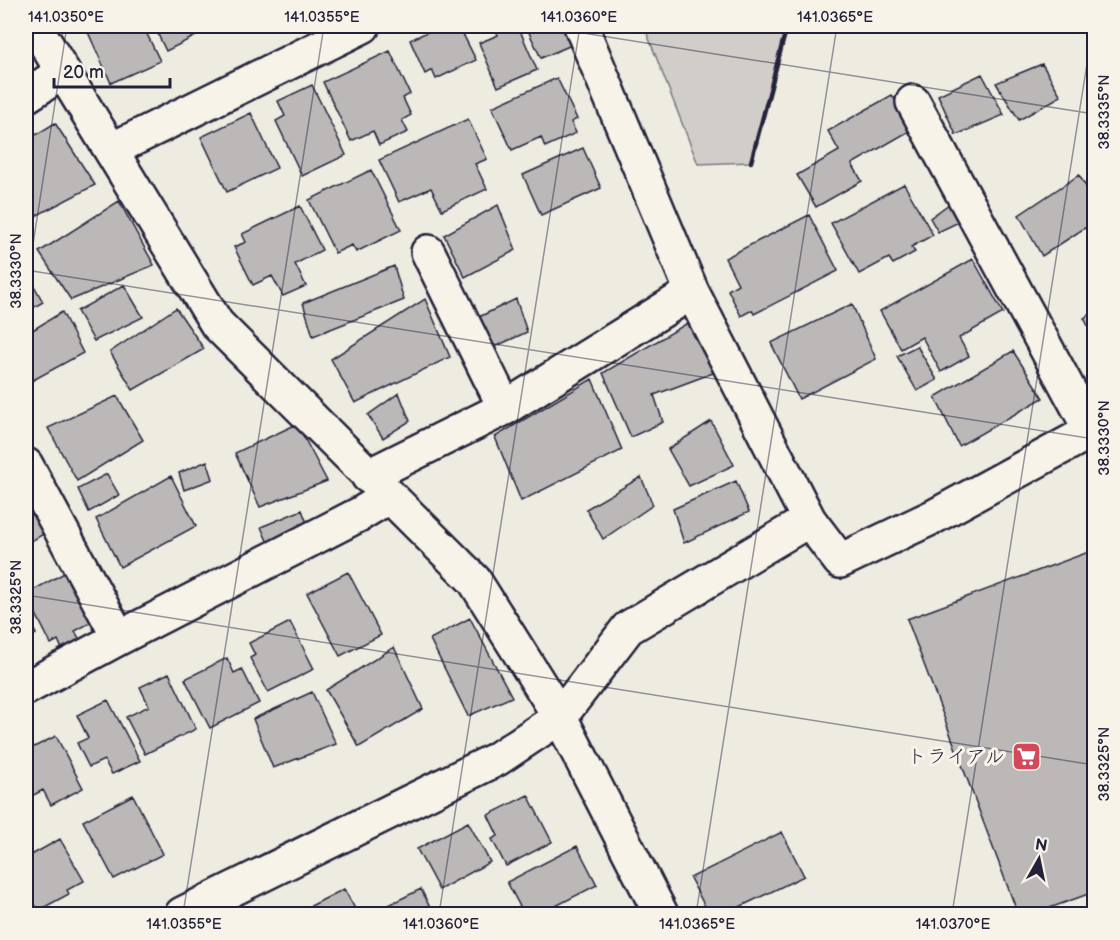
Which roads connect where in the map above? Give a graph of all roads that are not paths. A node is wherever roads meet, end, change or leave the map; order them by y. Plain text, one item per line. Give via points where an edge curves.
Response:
1 (35, 26) edge
2 (363, 26) edge
3 (580, 26) edge
4 (63, 72) junction
5 (26, 96) edge
6 (913, 102) dead end
7 (111, 150) junction
8 (428, 252) dead end
9 (692, 292) junction
10 (505, 408) junction
11 (26, 465) edge
12 (378, 486) junction
13 (808, 520) junction
14 (119, 638) junction
15 (26, 688) edge
16 (560, 717) junction
17 (182, 915) edge
18 (661, 915) edge

1 - 4 street
2 - 7 street
3 - 9 street
4 - 5 street
4 - 7 street
6 - 13 street via 1091,432 935,516 840,561
7 - 12 street via 217,324
8 - 10 street
9 - 10 street
9 - 13 street
10 - 12 street
11 - 14 street
12 - 14 street via 360,514
12 - 16 street via 474,580
13 - 16 street via 628,628
14 - 15 street
16 - 17 street via 497,759
16 - 18 street

